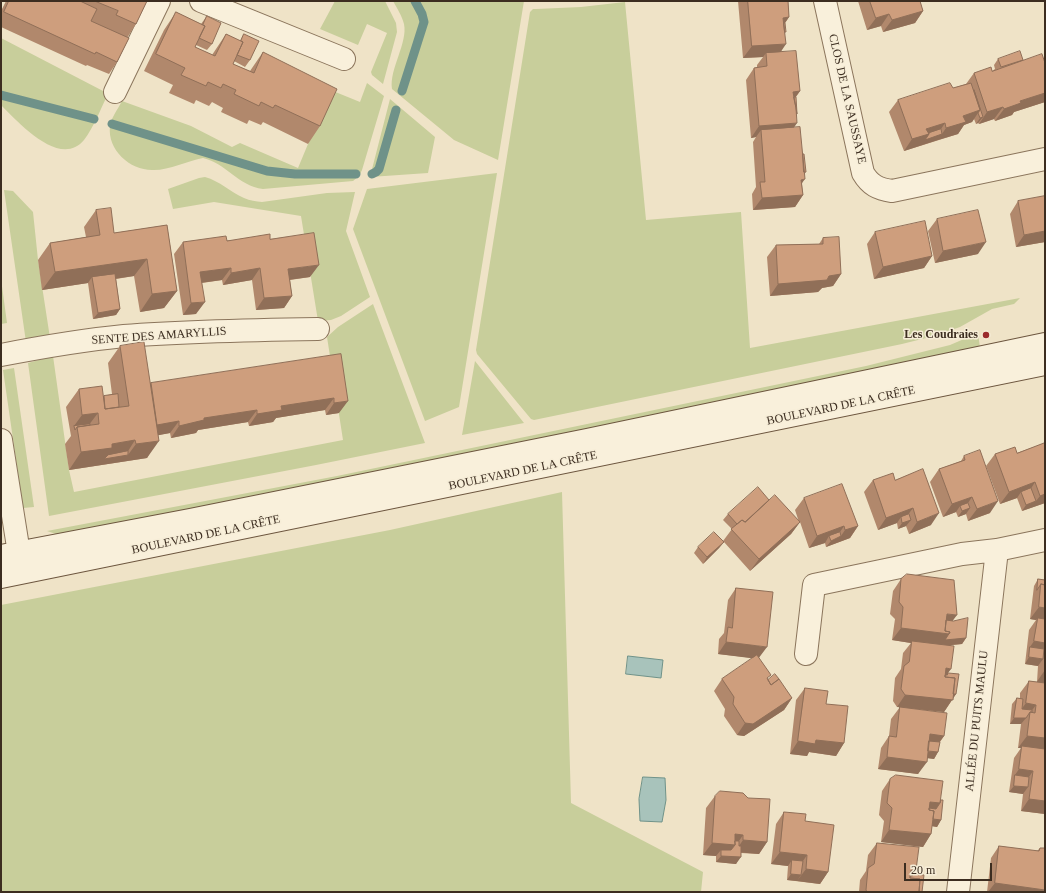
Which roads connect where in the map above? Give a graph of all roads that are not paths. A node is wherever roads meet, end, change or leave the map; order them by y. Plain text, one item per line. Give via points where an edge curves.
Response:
1 (159, 1) edge
2 (201, 1) edge
3 (825, 1) edge
4 (344, 59) dead end
5 (115, 92) dead end
6 (1045, 159) edge
7 (318, 329) dead end
8 (1045, 344) edge
9 (1, 355) edge
10 (1045, 364) edge
11 (1, 440) edge
12 (1045, 540) edge
13 (997, 550) junction
14 (14, 560) edge
15 (1, 577) edge
16 (806, 654) dead end
17 (958, 892) edge

1 - 5 main road
2 - 4 main road
3 - 6 main road, CLOS DE LA SAUSSAYE via 863,173 872,184 883,190 892,191
7 - 9 main road, SENTE DES AMARYLLIS via 216,331 122,337
8 - 14 main road, BOULEVARD DE LA CRÊTE via 190,520
10 - 14 main road, BOULEVARD DE LA CRÊTE
11 - 14 main road
12 - 13 main road
13 - 16 main road via 962,554 814,585
13 - 17 main road, ALLÉE DU PUITS MAULU
14 - 15 main road, BOULEVARD DE LA CRÊTE

